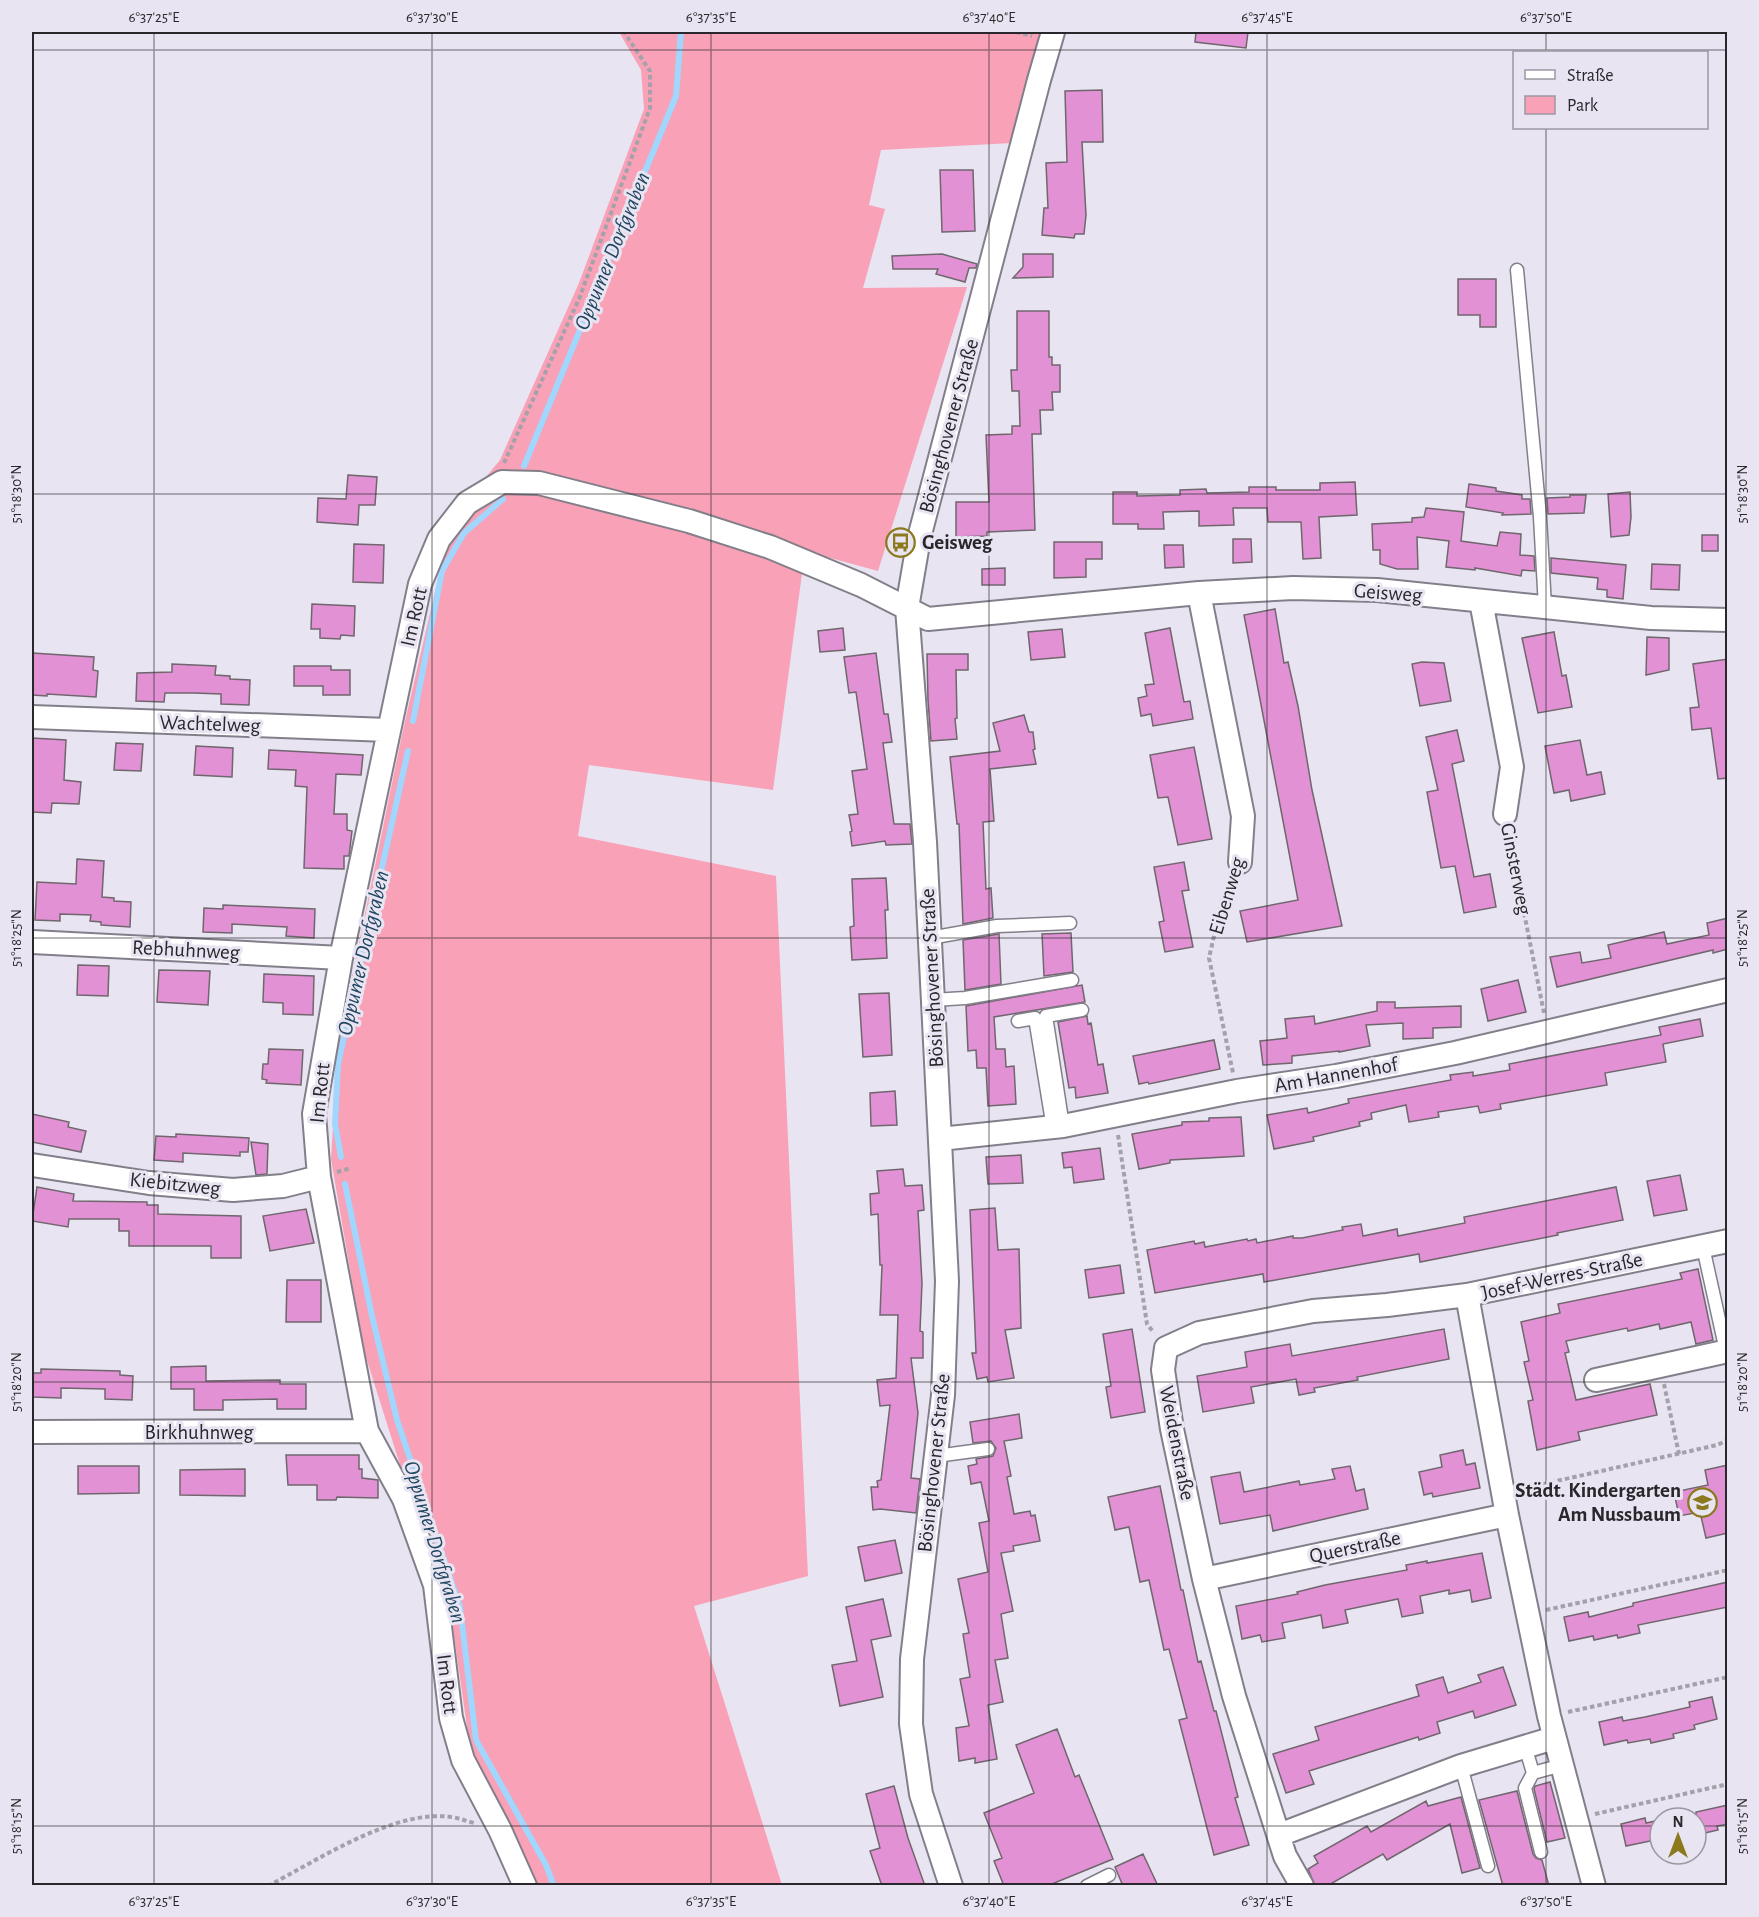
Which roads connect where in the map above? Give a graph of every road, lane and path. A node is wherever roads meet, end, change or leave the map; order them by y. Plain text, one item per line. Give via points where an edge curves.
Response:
1 (624, 32) edge
2 (1053, 32) edge
3 (1517, 270) dead end
4 (502, 482) junction
5 (1199, 593) junction
6 (1481, 601) junction
7 (1545, 607) junction
8 (907, 608) junction
9 (1728, 620) edge
10 (32, 717) edge
11 (388, 730) junction
12 (1505, 814) joint
13 (1240, 862) joint
14 (1070, 923) dead end
15 (930, 938) junction
16 (32, 942) edge
17 (341, 958) junction
18 (1072, 980) dead end
19 (1728, 990) edge
20 (933, 1000) junction
21 (1082, 1010) dead end
22 (1018, 1021) dead end
23 (1548, 1031) junction
24 (1237, 1091) junction
25 (1115, 1116) junction
26 (1058, 1127) junction
27 (940, 1139) junction
28 (32, 1165) edge
29 (319, 1177) junction
30 (1728, 1241) edge
31 (1703, 1247) junction
32 (1467, 1295) junction
33 (1166, 1348) junction
34 (1727, 1351) edge
35 (1659, 1366) junction
36 (1596, 1380) dead end
37 (368, 1431) junction
38 (32, 1432) edge
39 (1728, 1440) edge
40 (988, 1449) dead end
41 (1679, 1454) junction
42 (936, 1456) junction
43 (1503, 1493) junction
44 (1507, 1515) junction
45 (1728, 1570) edge
46 (1204, 1579) junction
47 (1528, 1614) junction
48 (1728, 1677) edge
49 (1549, 1716) junction
50 (1554, 1738) junction
51 (1525, 1746) junction
52 (1562, 1765) junction
53 (1461, 1766) junction
54 (1533, 1773) junction
55 (1728, 1784) edge
56 (1576, 1818) junction
57 (500, 1830) junction
58 (1279, 1835) junction
59 (1542, 1852) dead end
60 (1488, 1866) dead end
61 (1109, 1875) dead end
62 (268, 1886) edge
63 (525, 1886) edge
64 (951, 1886) edge
65 (1087, 1886) edge
66 (1302, 1886) edge
67 (1594, 1886) edge

1 - 4 path via 650,71 650,108 579,299 505,459
2 - 8 street, Bösinghovener Straße via 919,538
3 - 7 lane
4 - 8 street via 539,483 689,520 770,547
4 - 11 street, Im Rott via 467,503 440,539 420,584
5 - 6 street, Geisweg via 1293,588 1377,590
5 - 8 street, Geisweg via 928,619
5 - 13 street, Eibenweg via 1243,816
6 - 7 street, Geisweg
6 - 12 street, Ginsterweg via 1512,767
7 - 9 street, Geisweg via 1651,618
8 - 15 street, Bösinghovener Straße
10 - 11 street, Wachtelweg
11 - 17 street, Im Rott
12 - 23 path, Ginsterweg
13 - 24 path, Eibenweg via 1223,897 1209,958
14 - 15 lane via 998,926
15 - 20 street, Bösinghovener Straße
16 - 17 street, Rebhuhnweg
17 - 29 street, Im Rott via 314,1114
18 - 20 lane
19 - 23 street, Am Hannenhof
20 - 27 street, Bösinghovener Straße
21 - 26 lane via 1046,1016
22 - 26 lane via 1035,1018
23 - 24 street, Am Hannenhof via 1347,1074
24 - 25 street, Am Hannenhof
25 - 26 street, Am Hannenhof
25 - 33 path via 1147,1324
26 - 27 street, Am Hannenhof
27 - 42 street, Bösinghovener Straße via 947,1281 943,1395
28 - 29 street, Kiebitzweg via 149,1184 233,1190 284,1186
29 - 37 street, Im Rott
30 - 31 street, Josef-Werres-Straße
31 - 32 street, Josef-Werres-Straße
31 - 34 lane
32 - 33 street via 1313,1311 1198,1333
32 - 43 street, Josef-Werres-Straße
33 - 46 street, Weidenstraße via 1163,1370 1172,1429
34 - 35 street
35 - 36 street
35 - 41 path
37 - 38 street, Birkhuhnweg
37 - 57 street, Im Rott via 404,1499 435,1584 451,1719 463,1760
39 - 41 path
40 - 42 lane
41 - 43 path
42 - 64 street, Bösinghovener Straße via 912,1659 911,1724 921,1794
43 - 44 street, Josef-Werres-Straße
44 - 46 street, Querstraße
44 - 47 street, Josef-Werres-Straße
45 - 47 path
46 - 58 street, Weidenstraße via 1234,1696
47 - 49 street, Josef-Werres-Straße
48 - 49 path
49 - 50 street, Josef-Werres-Straße
50 - 51 street
50 - 52 street, Josef-Werres-Straße
51 - 53 street
51 - 54 lane
52 - 54 lane
52 - 56 street, Josef-Werres-Straße
53 - 58 street
53 - 60 lane
54 - 59 lane via 1525,1788
55 - 56 path
56 - 67 street, Josef-Werres-Straße
57 - 62 path via 451,1817 392,1824
57 - 63 street, Im Rott
58 - 66 street, Weidenstraße via 1284,1856
61 - 65 lane

